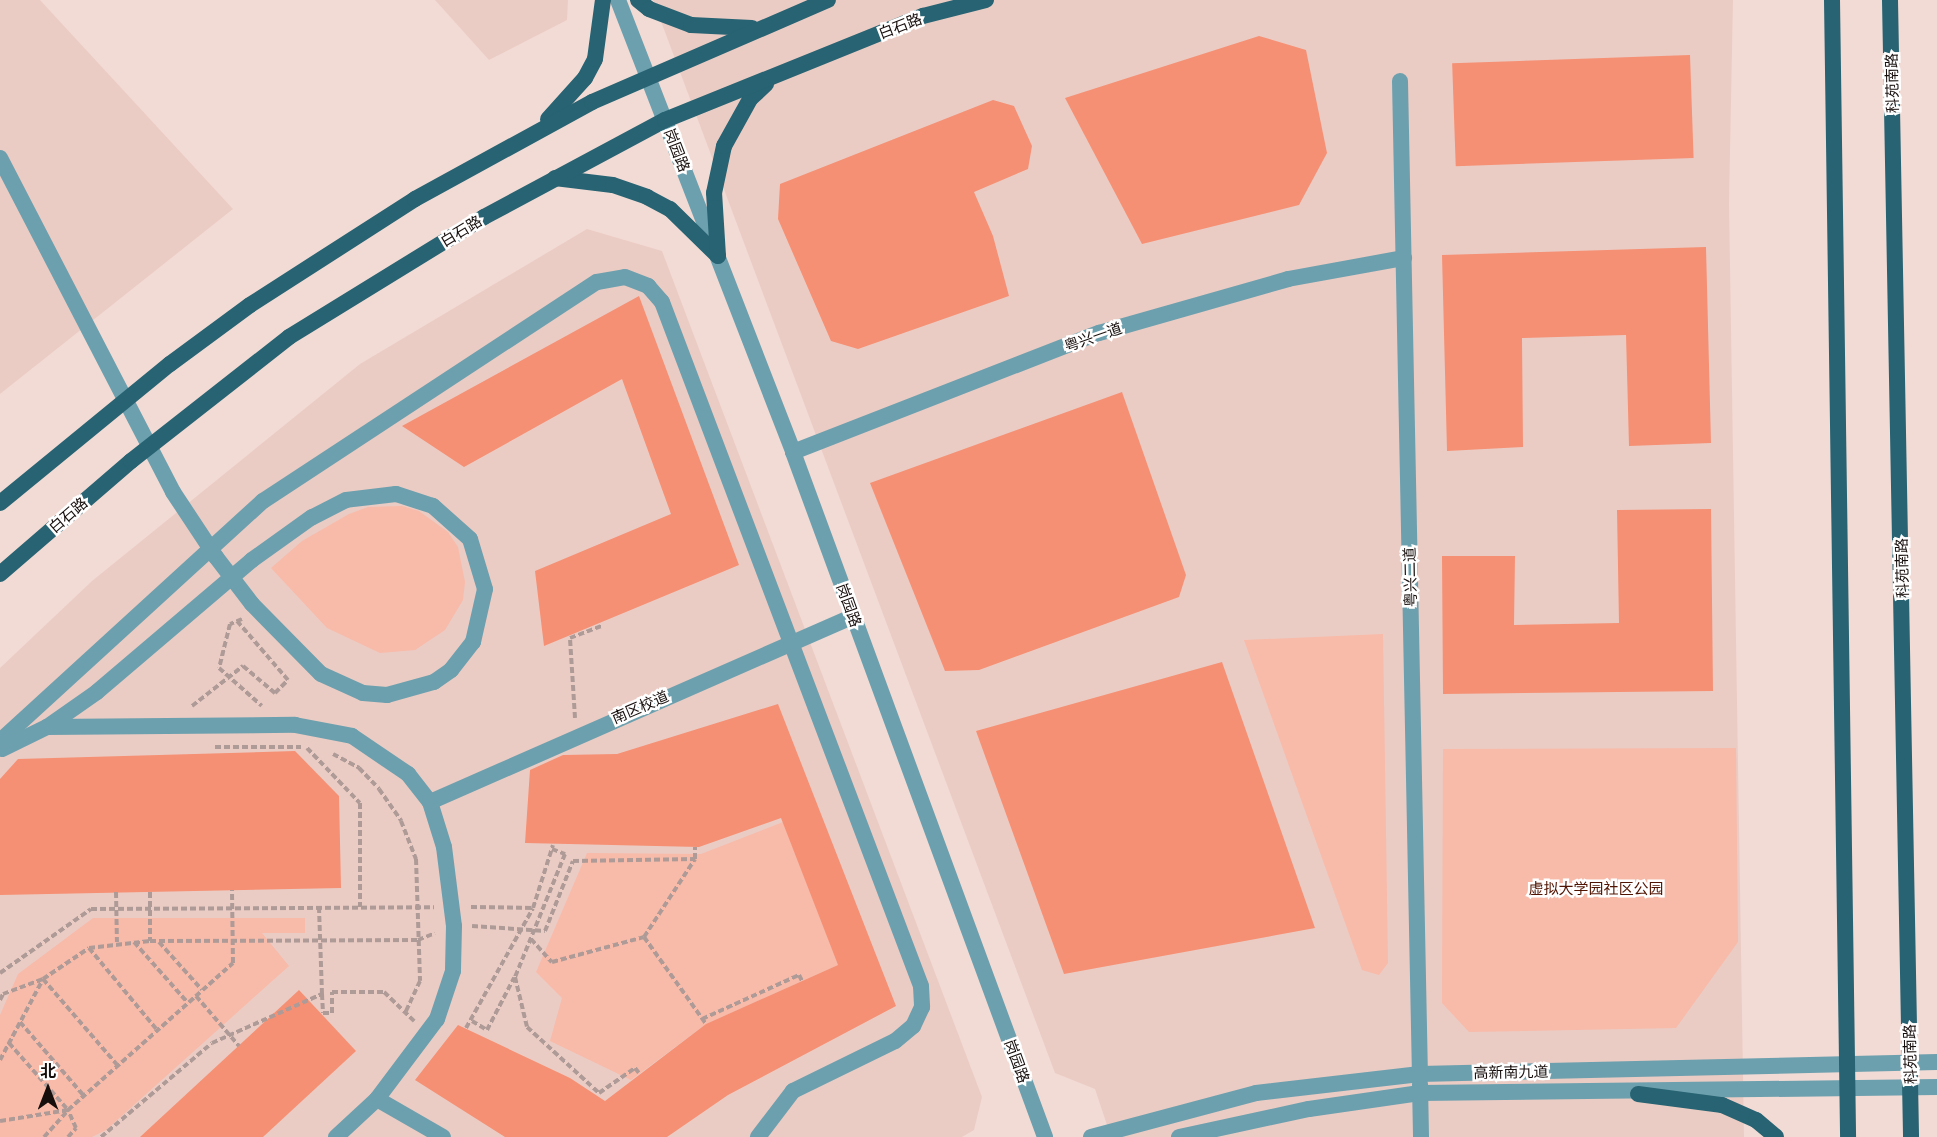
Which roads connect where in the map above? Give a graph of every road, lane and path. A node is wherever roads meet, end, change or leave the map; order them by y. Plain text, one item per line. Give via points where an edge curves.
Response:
1 (603, 0) edge
2 (618, 0) edge
3 (638, 0) edge
4 (828, 0) edge
5 (986, 0) edge
6 (1832, 0) edge
7 (1890, 0) edge
8 (762, 27) junction
9 (649, 75) junction
10 (773, 77) junction
11 (1400, 81) dead end
12 (665, 120) junction
13 (537, 130) junction
14 (0, 158) edge
15 (554, 177) junction
16 (718, 256) junction
17 (1404, 258) junction
18 (793, 452) junction
19 (0, 503) edge
20 (0, 574) edge
21 (853, 616) junction
22 (237, 621) dead end
23 (602, 626) dead end
24 (790, 642) junction
25 (168, 725) junction
26 (47, 727) junction
27 (575, 727) dead end
28 (0, 741) edge
29 (303, 744) dead end
30 (207, 747) dead end
31 (0, 750) edge
32 (430, 802) junction
33 (695, 847) dead end
34 (695, 859) junction
35 (232, 890) dead end
36 (116, 892) dead end
37 (150, 892) dead end
38 (360, 907) junction
39 (441, 907) dead end
40 (464, 907) dead end
41 (319, 908) junction
42 (533, 908) junction
43 (536, 927) junction
44 (644, 938) junction
45 (531, 939) junction
46 (150, 941) junction
47 (117, 942) junction
48 (133, 942) junction
49 (158, 942) junction
50 (340, 942) dead end
51 (233, 943) junction
52 (89, 948) junction
53 (0, 973) edge
54 (515, 977) junction
55 (43, 979) junction
56 (802, 981) dead end
57 (202, 990) junction
58 (322, 994) junction
59 (196, 996) junction
60 (0, 1000) edge
61 (188, 1003) junction
62 (405, 1013) junction
63 (702, 1019) junction
64 (472, 1021) junction
65 (20, 1022) junction
66 (706, 1024) dead end
67 (466, 1028) dead end
68 (158, 1031) junction
69 (427, 1032) junction
70 (9, 1043) junction
71 (239, 1046) dead end
72 (0, 1060) edge
73 (1910, 1062) junction
74 (1937, 1062) edge
75 (1846, 1064) junction
76 (118, 1066) junction
77 (639, 1073) dead end
78 (1420, 1074) junction
79 (1937, 1087) edge
80 (1910, 1088) junction
81 (1847, 1089) junction
82 (1420, 1094) junction
83 (1638, 1094) junction
84 (84, 1096) junction
85 (377, 1099) junction
86 (68, 1110) junction
87 (0, 1121) edge
88 (44, 1137) edge
89 (68, 1137) edge
90 (101, 1137) edge
91 (336, 1137) edge
92 (443, 1137) edge
93 (758, 1137) edge
94 (1045, 1137) edge
95 (1091, 1137) edge
96 (1179, 1137) edge
97 (1421, 1137) edge
98 (1776, 1137) edge
99 (1848, 1137) edge
100 (1911, 1137) edge

1 - 13 main road via 599,44 590,69
2 - 9 street, 岗园路
3 - 8 main road via 649,9 691,25
4 - 8 main road
5 - 10 main road, 白石路 via 923,16
6 - 75 main road
7 - 73 main road, 科苑南路
8 - 9 main road
9 - 12 street, 岗园路
9 - 13 main road
10 - 12 main road, 白石路
10 - 16 main road via 750,99 724,146 714,193
11 - 17 street, 粤兴二道
12 - 15 main road, 白石路
12 - 16 street, 岗园路
13 - 19 main road via 415,199 250,305 170,364
14 - 26 street via 130,418 173,492 216,558 224,567 231,576 238,586 252,604 321,674 363,693 387,695 434,681 451,670 473,642 484,606 483,571 465,533 433,506 396,494 346,500 312,516 252,561 234,576 225,584 197,607 97,692
15 - 16 main road via 613,185 646,197 670,209
15 - 20 main road, 白石路 via 289,337 122,469
16 - 18 street, 岗园路
17 - 18 street, 粤兴一道 via 1288,279 1099,333
17 - 78 street, 粤兴二道
18 - 21 street, 岗园路
21 - 24 street, 南区校道
21 - 94 street, 岗园路
22 - 25 path via 288,680 275,693 243,666
23 - 27 path via 570,638
24 - 28 street via 662,302 648,286 625,277 597,282 263,501
24 - 32 street, 南区校道
24 - 93 street via 914,962 922,1007 913,1026 895,1041 792,1091
25 - 26 street
25 - 32 street via 328,728 384,755 408,774
26 - 31 street
29 - 38 path via 360,803
30 - 62 path via 322,747 358,768 379,789 401,821 416,859 420,981
32 - 69 street via 444,846 454,926 453,971 446,1000
33 - 34 path
34 - 43 path via 573,861 545,931
34 - 44 path
35 - 51 path
36 - 47 path
37 - 46 path
38 - 39 path
38 - 41 path
40 - 42 path
41 - 53 path via 91,909
41 - 58 path
42 - 43 path via 553,847 565,854
42 - 64 path
43 - 45 path
44 - 45 path via 552,962
44 - 63 path
45 - 54 path
46 - 48 path
46 - 49 path
47 - 48 path
47 - 52 path
48 - 61 path
49 - 51 path
49 - 57 path
50 - 51 path
51 - 57 path via 233,963
52 - 55 path
52 - 68 path
54 - 64 path via 487,1030
54 - 77 path via 527,1027 599,1093 635,1068
55 - 60 path via 3,994
55 - 65 path
55 - 76 path
56 - 63 path via 800,975
57 - 59 path
58 - 62 path via 322,1013 332,1013 332,992 384,992
58 - 90 path via 212,1043
59 - 61 path
59 - 71 path
61 - 68 path
62 - 69 path
63 - 66 path
64 - 67 path
65 - 70 path
65 - 84 path
68 - 76 path
69 - 85 street
70 - 72 path
70 - 86 path
73 - 74 street, 高新南九道
73 - 75 street, 高新南九道
73 - 80 main road, 科苑南路
75 - 78 street, 高新南九道
75 - 81 main road
76 - 84 path
78 - 82 street, 粤兴二道
78 - 95 street, 高新南九道 via 1256,1094
79 - 80 street, 高新南九道
80 - 81 street, 高新南九道
80 - 100 main road, 科苑南路
81 - 83 street, 高新南九道
81 - 99 main road
82 - 83 street, 高新南九道
82 - 96 street, 高新南九道 via 1309,1109
82 - 97 street, 粤兴二道
83 - 98 main road via 1722,1105 1756,1120
84 - 86 path
85 - 91 street
85 - 92 street
86 - 87 path
86 - 88 path
86 - 89 path via 76,1128

